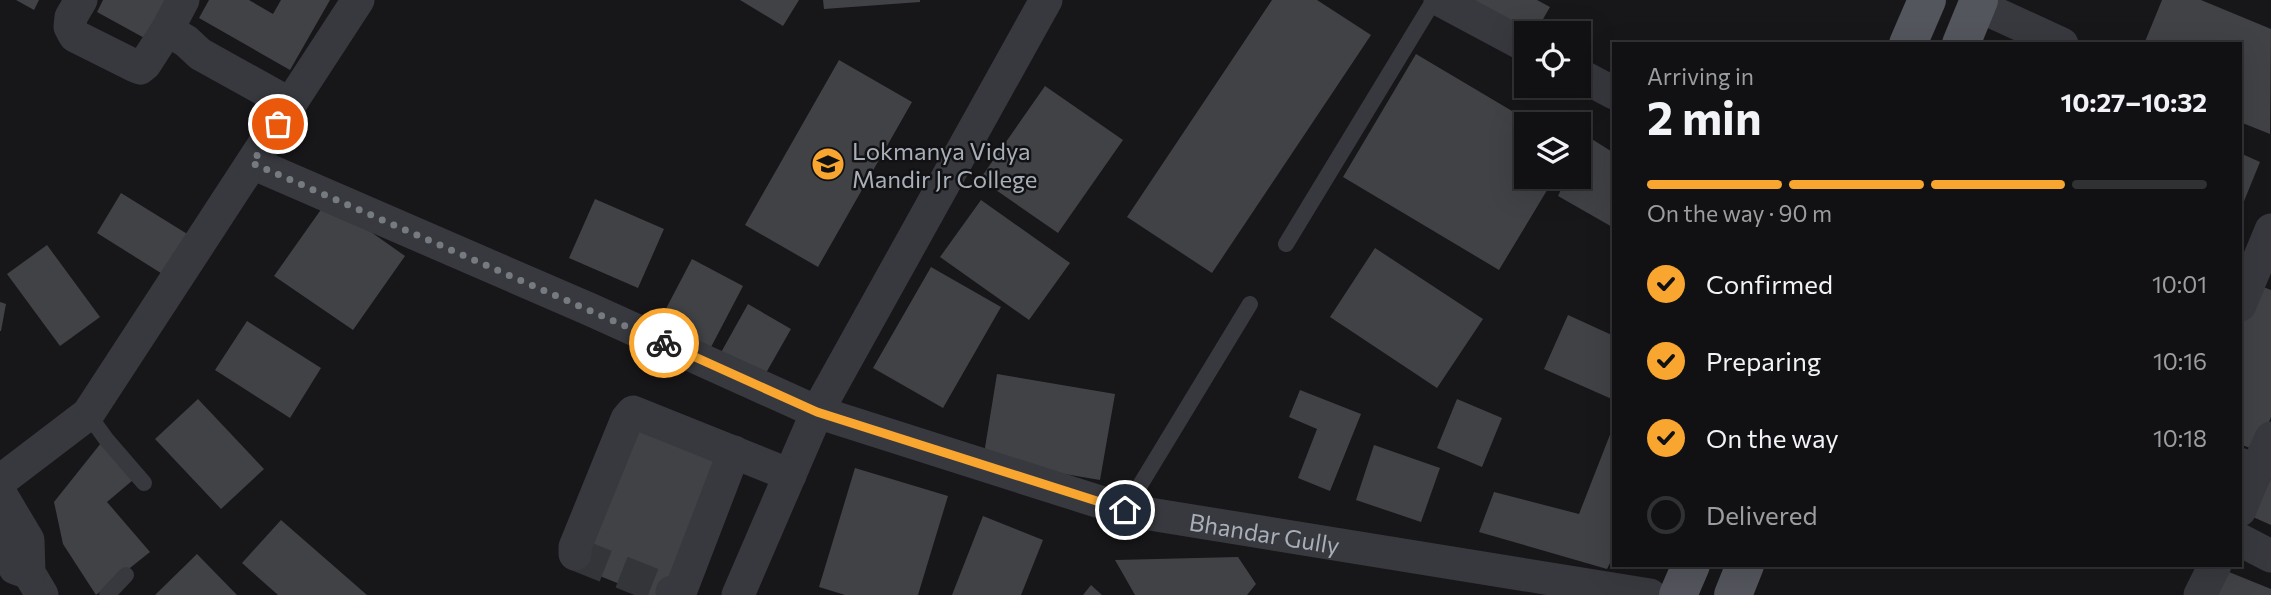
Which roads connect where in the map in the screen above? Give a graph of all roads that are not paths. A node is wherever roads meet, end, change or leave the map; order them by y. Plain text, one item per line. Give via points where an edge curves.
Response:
1 (81, 0) edge
2 (183, 0) edge
3 (340, 0) edge
4 (358, 0) edge
5 (1046, 0) edge
6 (1434, 0) edge
7 (1440, 0) edge
8 (1927, 0) edge
9 (1978, 2) edge
10 (167, 30) junction
11 (1514, 40) edge
12 (1910, 42) edge
13 (1962, 42) edge
14 (2058, 42) edge
15 (1591, 81) edge
16 (1612, 92) edge
17 (281, 99) junction
18 (252, 163) junction
19 (2271, 230) edge
20 (1286, 244) dead end
21 (2262, 275) edge
22 (2242, 302) edge
23 (1250, 304) dead end
24 (817, 412) junction
25 (88, 414) junction
26 (2271, 438) edge
27 (734, 452) junction
28 (2248, 468) edge
29 (790, 475) junction
30 (0, 481) edge
31 (144, 483) dead end
32 (0, 493) edge
33 (2242, 500) edge
34 (1125, 510) junction
35 (0, 541) edge
36 (2242, 541) edge
37 (575, 554) dead end
38 (2271, 556) edge
39 (1690, 567) edge
40 (1744, 567) edge
41 (2214, 567) edge
42 (126, 575) dead end
43 (36, 584) edge
44 (672, 592) dead end
45 (107, 595) edge
46 (737, 595) edge
47 (1650, 595) edge
48 (1678, 595) edge
49 (1733, 595) edge
50 (2200, 595) edge

1 - 10 street via 71,18 75,36 135,66 145,64
2 - 10 street
3 - 17 street via 298,71 279,81
4 - 17 street
5 - 24 street
6 - 20 lane
7 - 11 street
8 - 12 main road
9 - 13 main road
9 - 14 street
10 - 17 street
15 - 16 street
17 - 18 street
18 - 24 street, Bhandar Gully
18 - 25 street
19 - 21 street
21 - 22 street
23 - 34 lane
24 - 29 street
24 - 34 street, Bhandar Gully
25 - 30 street
25 - 31 lane
26 - 28 street
27 - 29 street
27 - 37 street via 632,412
27 - 44 street via 681,590
28 - 33 street
29 - 46 street
32 - 43 street via 28,540
34 - 47 street, Bhandar Gully
35 - 43 street via 15,568
36 - 38 street
39 - 48 main road
40 - 49 main road
41 - 50 street
42 - 45 lane

